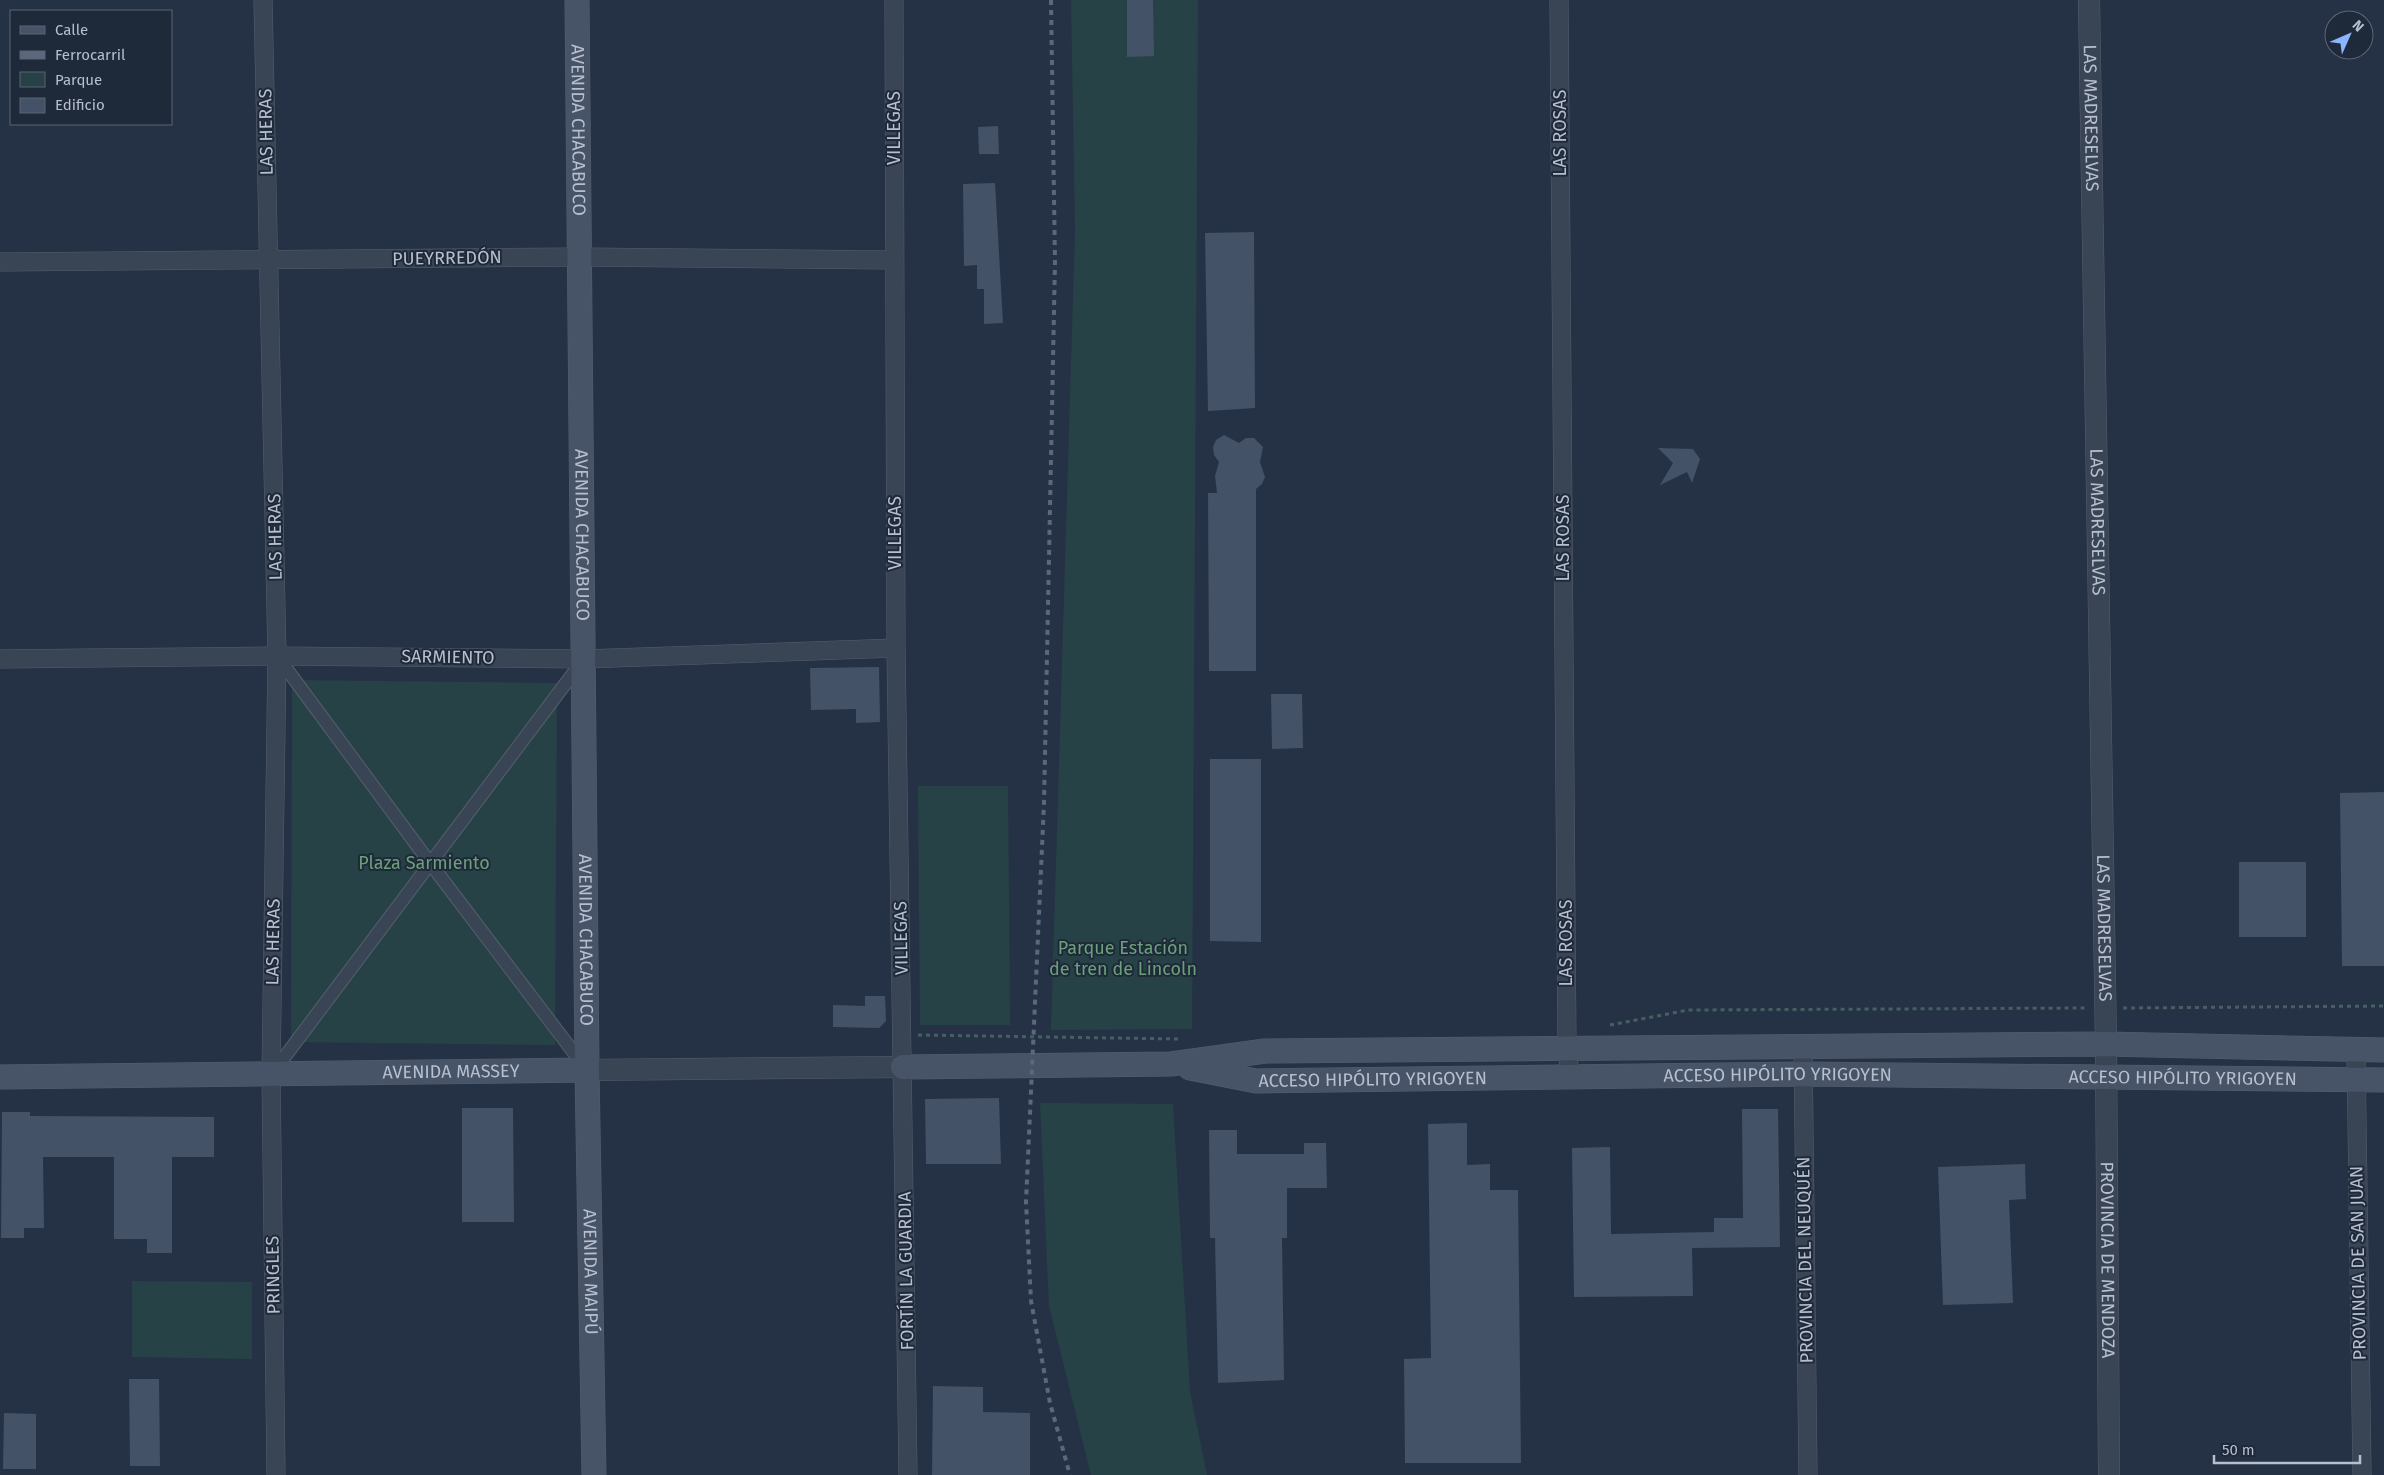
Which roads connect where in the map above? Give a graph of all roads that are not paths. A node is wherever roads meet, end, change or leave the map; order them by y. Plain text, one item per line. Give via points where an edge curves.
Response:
1 (263, 0) edge
2 (577, 0) edge
3 (894, 0) edge
4 (1559, 0) edge
5 (2089, 0) edge
6 (580, 257) junction
7 (270, 260) junction
8 (894, 260) junction
9 (0, 262) edge
10 (896, 648) junction
11 (277, 656) junction
12 (0, 659) edge
13 (584, 659) junction
14 (430, 863) junction
15 (2106, 1044) junction
16 (1803, 1045) junction
17 (1567, 1048) junction
18 (2356, 1050) junction
19 (2384, 1050) edge
20 (1171, 1064) junction
21 (903, 1067) junction
22 (587, 1070) junction
23 (1803, 1074) junction
24 (271, 1075) junction
25 (2106, 1076) junction
26 (0, 1077) edge
27 (1570, 1077) junction
28 (2355, 1080) junction
29 (2384, 1080) edge
30 (276, 1475) edge
31 (594, 1475) edge
32 (908, 1475) edge
33 (1808, 1475) edge
34 (2109, 1475) edge
35 (2362, 1475) edge

1 - 7 street, LAS HERAS
2 - 6 main road, AVENIDA CHACABUCO
3 - 8 street, VILLEGAS
4 - 17 street, LAS ROSAS
5 - 15 street, LAS MADRESELVAS
6 - 7 street, PUEYRREDÓN
6 - 8 street, PUEYRREDÓN
6 - 13 main road, AVENIDA CHACABUCO
7 - 9 street, PUEYRREDÓN
7 - 11 street, LAS HERAS
8 - 10 street, VILLEGAS
10 - 13 street, SARMIENTO
10 - 21 street, VILLEGAS
11 - 12 street, SARMIENTO
11 - 13 street, SARMIENTO
11 - 14 street
11 - 24 street, LAS HERAS
13 - 14 street
13 - 22 main road, AVENIDA CHACABUCO
14 - 22 street
14 - 24 street
15 - 16 main road, ACCESO HIPÓLITO YRIGOYEN
15 - 18 main road, ACCESO HIPÓLITO YRIGOYEN
15 - 25 street, PROVINCIA DE MENDOZA
16 - 17 main road, ACCESO HIPÓLITO YRIGOYEN
16 - 23 street, PROVINCIA DEL NEUQUÉN
17 - 20 main road, ACCESO HIPÓLITO YRIGOYEN via 1265,1050
17 - 27 street, LAS ROSAS
18 - 19 main road, ACCESO HIPÓLITO YRIGOYEN
18 - 28 street, PROVINCIA DE SAN JUAN
20 - 21 main road, ACCESO HIPÓLITO YRIGOYEN
20 - 27 main road, ACCESO HIPÓLITO YRIGOYEN via 1256,1081
21 - 22 street, AVENIDA MASSEY
21 - 32 street, FORTÍN LA GUARDIA
22 - 24 main road, AVENIDA MASSEY
22 - 31 main road, AVENIDA MAIPÚ
23 - 25 main road, ACCESO HIPÓLITO YRIGOYEN
23 - 27 main road, ACCESO HIPÓLITO YRIGOYEN
23 - 33 street, PROVINCIA DEL NEUQUÉN
24 - 26 main road, AVENIDA MASSEY
24 - 30 street, PRINGLES
25 - 28 main road, ACCESO HIPÓLITO YRIGOYEN
25 - 34 street, PROVINCIA DE MENDOZA
28 - 29 main road, ACCESO HIPÓLITO YRIGOYEN
28 - 35 street, PROVINCIA DE SAN JUAN

